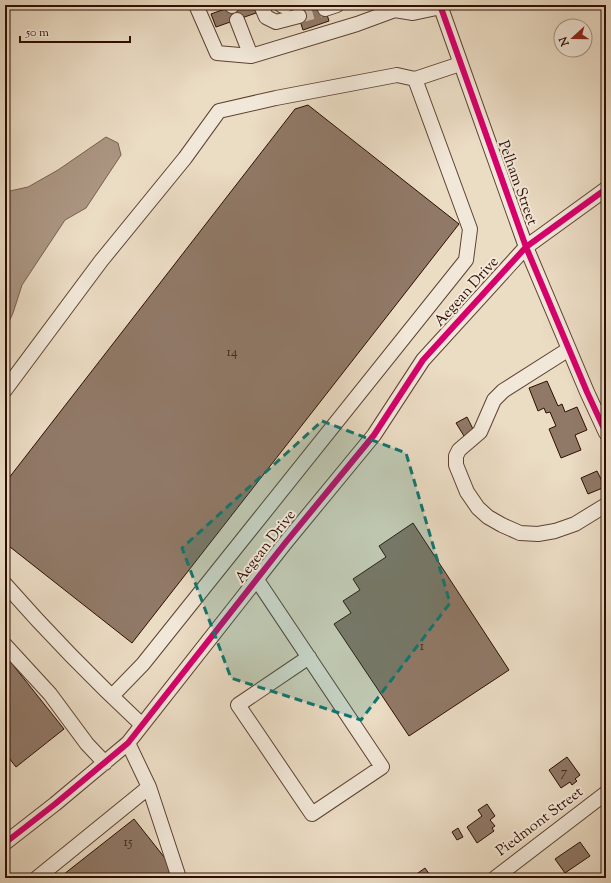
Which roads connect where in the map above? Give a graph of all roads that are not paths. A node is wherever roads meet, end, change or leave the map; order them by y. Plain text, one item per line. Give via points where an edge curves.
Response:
1 (196, 5) edge
2 (261, 5) edge
3 (281, 5) edge
4 (286, 5) edge
5 (440, 6) edge
6 (396, 7) edge
7 (378, 10) edge
8 (299, 16) tunnel mouth
9 (237, 20) dead end
10 (251, 56) junction
11 (460, 64) junction
12 (415, 79) junction
13 (606, 189) edge
14 (526, 247) junction
15 (569, 349) junction
16 (5, 390) edge
17 (606, 433) edge
18 (606, 505) edge
19 (257, 580) junction
20 (5, 584) edge
21 (5, 645) edge
22 (308, 657) junction
23 (112, 696) junction
24 (142, 725) junction
25 (128, 743) junction
26 (105, 763) junction
27 (149, 787) junction
28 (606, 793) edge
29 (5, 843) edge
30 (37, 878) edge
31 (179, 878) edge
32 (495, 878) edge

1 - 10 street via 217,53
2 - 8 street via 266,18 276,22
3 - 4 street
5 - 6 street via 413,13
5 - 11 street, Pelham Street
6 - 7 street
7 - 10 street via 357,24
9 - 10 street
11 - 12 street
11 - 14 street, Pelham Street
12 - 16 street via 398,75 219,110 185,158 101,261
12 - 23 street via 470,229 466,260 143,664
13 - 14 street, Aegean Drive
14 - 15 street, Pelham Street
14 - 19 street, Aegean Drive via 423,360 374,435
15 - 17 street, Pelham Street
15 - 18 street via 503,391 494,400 480,432 459,450 456,465 467,492 478,508 488,517 520,533 538,534 555,531 575,524
19 - 22 street
19 - 24 street, Aegean Drive
20 - 23 street
21 - 26 street via 50,694 87,744
22 - 22 street via 238,705 312,814 382,767
23 - 24 street
24 - 25 street, Aegean Drive
25 - 26 street, Aegean Drive
25 - 27 street
26 - 29 street, Aegean Drive
27 - 30 street
27 - 31 street
28 - 32 street, Piedmont Street

